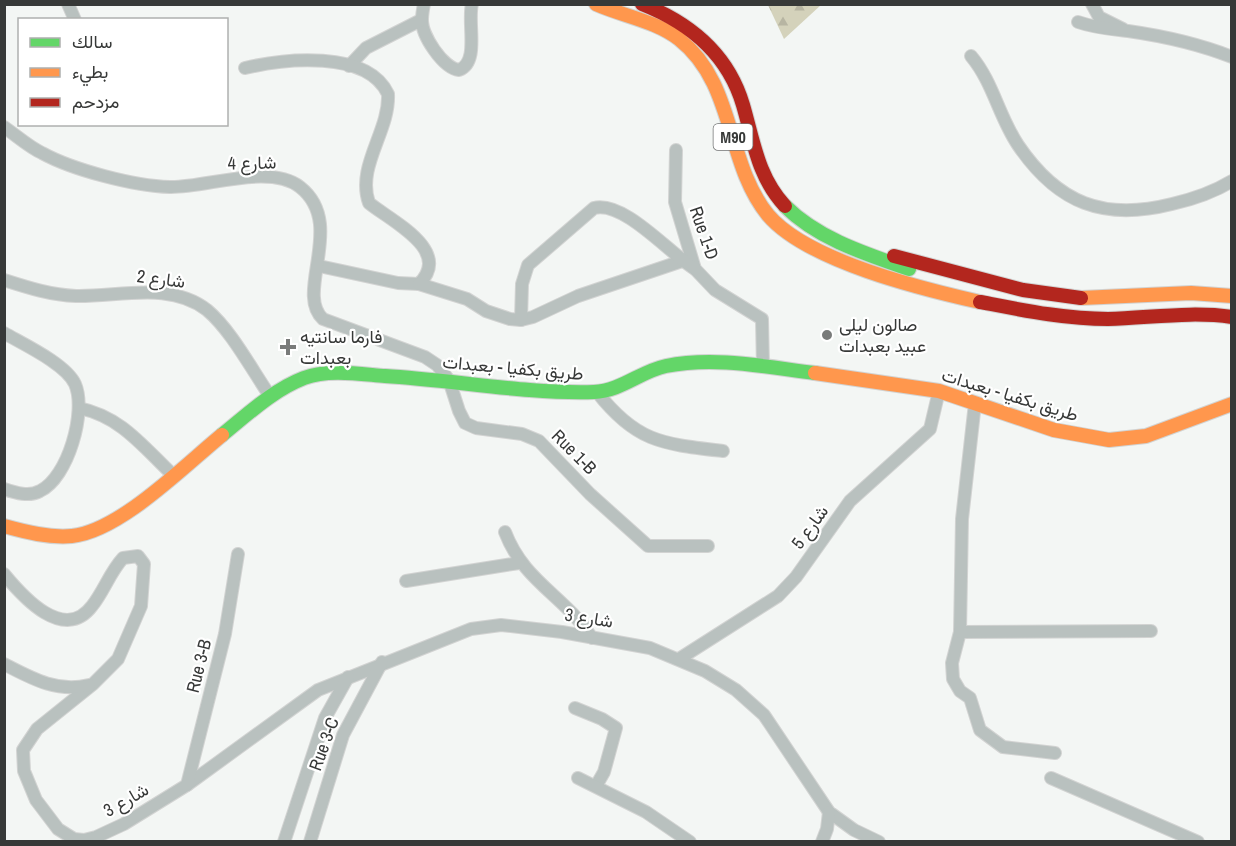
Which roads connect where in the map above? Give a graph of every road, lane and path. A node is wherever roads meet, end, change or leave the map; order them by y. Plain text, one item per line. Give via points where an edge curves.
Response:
1 (68, 4) edge
2 (424, 4) edge
3 (472, 4) edge
4 (596, 4) edge
5 (642, 4) edge
6 (1092, 4) edge
7 (74, 18) edge
8 (421, 20) junction
9 (1078, 22) dead end
10 (1126, 31) junction
11 (971, 56) dead end
12 (1232, 57) edge
13 (349, 66) junction
14 (244, 68) dead end
15 (4, 127) edge
16 (676, 150) dead end
17 (1232, 181) edge
18 (864, 251) junction
19 (682, 261) junction
20 (319, 266) junction
21 (696, 269) junction
22 (871, 272) junction
23 (4, 280) edge
24 (419, 284) junction
25 (1232, 296) edge
26 (1232, 308) edge
27 (965, 313) dead end
28 (1232, 317) edge
29 (521, 320) junction
30 (1040, 327) dead end
31 (1232, 330) edge
32 (4, 333) edge
33 (763, 367) junction
34 (449, 380) junction
35 (939, 391) junction
36 (597, 392) junction
37 (270, 396) junction
38 (975, 403) junction
39 (1232, 404) edge
40 (79, 408) junction
41 (723, 451) dead end
42 (174, 476) junction
43 (4, 489) edge
44 (4, 526) edge
45 (505, 532) dead end
46 (708, 546) dead end
47 (238, 554) dead end
48 (519, 563) junction
49 (4, 574) edge
50 (406, 581) dead end
51 (1151, 631) dead end
52 (960, 632) junction
53 (592, 638) junction
54 (679, 659) junction
55 (382, 662) junction
56 (4, 664) edge
57 (348, 676) junction
58 (93, 684) junction
59 (575, 708) dead end
60 (1056, 753) dead end
61 (578, 778) dead end
62 (1051, 778) dead end
63 (187, 785) junction
64 (596, 786) junction
65 (829, 812) junction
66 (1178, 837) edge
67 (284, 842) edge
68 (309, 842) edge
69 (690, 842) edge
70 (822, 842) edge
71 (879, 842) edge
72 (1198, 842) edge

1 - 7 street
2 - 8 street
3 - 8 street via 470,59 468,66 459,70 448,65 425,34
4 - 22 main road, M90 via 662,28 700,58 719,88 737,158 762,208 795,238
5 - 18 main road, M90 via 687,24 719,57 733,78 756,160 776,195 792,213 812,228
6 - 10 street via 1100,17
8 - 13 street via 366,48
9 - 10 street
10 - 12 street via 1202,46
11 - 17 street via 986,77 1024,154 1063,192 1082,203 1113,211 1146,211 1205,196
13 - 14 street via 305,59
13 - 24 street via 378,79 388,94 365,187 369,203 415,236 425,248 430,265
15 - 20 street, شارع 4 via 58,161 131,182 171,187 258,178 295,184 308,196 318,218
16 - 21 street, Rue 1-D via 675,202
18 - 25 main road via 1039,294
18 - 26 main road, M90 via 961,286 1052,306
19 - 21 street
19 - 29 street
19 - 29 street via 641,225 608,207 594,207 528,265 522,284
20 - 24 street
20 - 34 street, شارع 4 via 313,298 314,308 323,319 424,357
21 - 33 street, Rue 1-D via 715,291 762,319
22 - 27 main road via 900,290
22 - 28 main road, M90 via 988,304 1055,316
23 - 37 street, شارع 2 via 57,294 153,293 185,298 216,320
24 - 29 street
30 - 31 main road
32 - 40 street via 66,372 75,384
33 - 35 main road, طريق بكفيا - بعبدات
33 - 36 main road, طريق بكفيا - بعبدات via 679,363
34 - 36 main road, طريق بكفيا - بعبدات via 554,392
34 - 37 main road, طريق بكفيا - بعبدات via 321,375 295,382
34 - 46 street, Rue 1-B via 465,423 539,441 648,546
35 - 38 main road, طريق بكفيا - بعبدات
35 - 54 street, شارع 5 via 930,429 850,501 784,590
36 - 41 street via 623,422 651,439
37 - 42 main road, طريق بكفيا - بعبدات
38 - 39 main road, طريق بكفيا - بعبدات via 1054,430 1108,440 1146,435
38 - 52 street via 962,519
40 - 42 street via 108,416
40 - 43 street via 67,457 47,487 29,495
42 - 44 main road, طريق بكفيا - بعبدات via 118,519 88,533 56,537
45 - 48 street
47 - 63 street, Rue 3-B via 225,634
48 - 50 street
48 - 53 street via 576,615
49 - 58 street, شارع 3 via 36,608 48,616 69,619 91,608 123,558 142,558 146,572 141,606 127,642 118,659
51 - 52 street
52 - 60 street via 952,663 953,679 970,698 980,730 1003,747
53 - 54 street, شارع 3 via 650,648
53 - 55 street, شارع 3 via 518,625 486,626
54 - 65 street, شارع 3 via 750,701 778,734
55 - 57 street, شارع 3
55 - 68 street, Rue 3-C via 343,735
56 - 58 street via 51,685 75,688
57 - 63 street, شارع 3 via 318,690
57 - 67 street, Rue 3-C via 325,718
58 - 63 street, شارع 3 via 37,729 23,750 28,783 58,828 74,839 96,837
59 - 64 street via 616,728
61 - 64 street
62 - 66 street
64 - 69 street via 646,812
65 - 70 street
65 - 71 street, شارع 3 via 854,831
66 - 72 street

